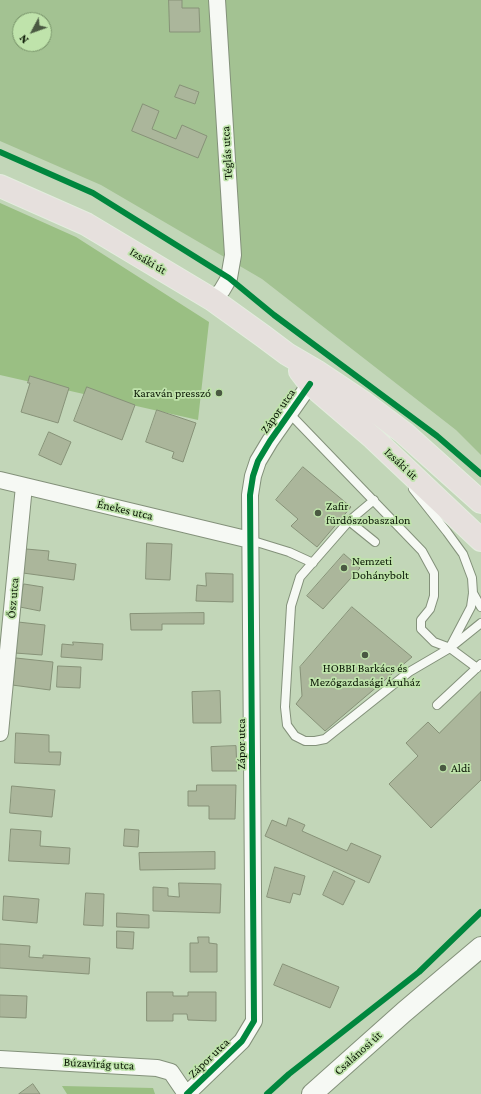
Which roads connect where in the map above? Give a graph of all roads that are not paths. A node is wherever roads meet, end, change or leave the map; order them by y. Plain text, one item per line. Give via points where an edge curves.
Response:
1 (217, 0) edge
2 (0, 186) edge
3 (213, 300) junction
4 (287, 354) junction
5 (310, 384) junction
6 (289, 413) junction
7 (373, 438) junction
8 (0, 480) edge
9 (24, 486) junction
10 (374, 500) junction
11 (481, 502) edge
12 (349, 520) junction
13 (250, 540) junction
14 (481, 540) edge
15 (375, 542) dead end
16 (313, 563) junction
17 (473, 592) junction
18 (481, 607) edge
19 (481, 623) edge
20 (450, 648) junction
21 (479, 666) edge
22 (437, 705) dead end
23 (0, 733) edge
24 (481, 935) edge
25 (481, 947) edge
26 (404, 1012) junction
27 (0, 1059) edge
28 (187, 1094) edge
29 (312, 1094) edge

1 - 3 street, Téglás utca via 233,255 229,278
2 - 3 main road, Izsáki út via 86,224
3 - 4 main road, Izsáki út
4 - 5 main road, Izsáki út
4 - 11 main road, Izsáki út via 364,403 404,434
5 - 6 street, Zápor utca
5 - 7 main road, Izsáki út
6 - 10 lane
6 - 13 street, Zápor utca via 258,461 253,476 250,495
7 - 14 main road, Izsáki út
7 - 17 lane via 463,554 472,578
8 - 9 street, Énekes utca
9 - 13 street, Énekes utca
9 - 23 street, Ősz utca
10 - 12 lane
10 - 20 lane via 422,551 434,573 434,596 430,609 421,620 421,629 434,642
12 - 15 lane
12 - 16 lane
13 - 16 lane via 289,552
13 - 28 street, Zápor utca via 254,1022 242,1041
16 - 20 lane via 300,577 291,606 285,707 287,725 295,736 305,742 325,739 409,672
17 - 18 lane
17 - 20 lane via 471,607
19 - 20 lane
20 - 21 lane
21 - 22 lane
24 - 26 street, Csalánosi út
25 - 26 street, Csalánosi út
26 - 29 street, Csalánosi út
27 - 28 street, Búzavirág utca via 157,1068 171,1072

